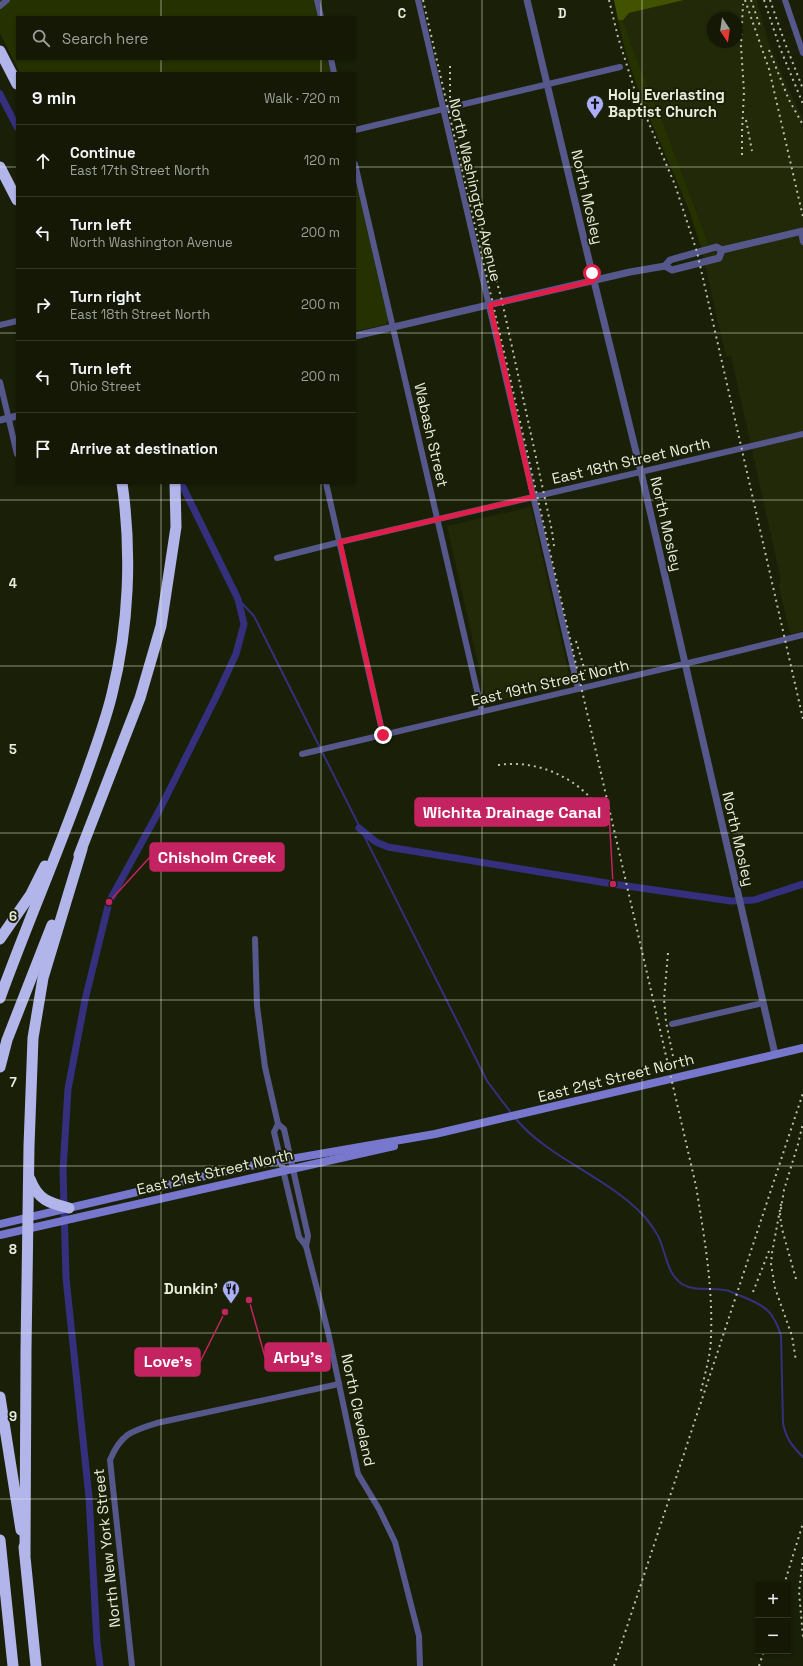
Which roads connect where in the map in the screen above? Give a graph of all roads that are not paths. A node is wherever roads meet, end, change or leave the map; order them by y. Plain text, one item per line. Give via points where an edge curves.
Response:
1 (7, 0) edge
2 (317, 0) edge
3 (418, 0) edge
4 (528, 0) edge
5 (785, 0) edge
6 (0, 6) edge
7 (321, 16) edge
8 (0, 50) edge
9 (803, 53) edge
10 (330, 60) edge
11 (620, 67) dead end
12 (334, 72) edge
13 (16, 82) edge
14 (547, 84) junction
15 (442, 109) junction
16 (356, 130) edge
17 (0, 166) edge
18 (356, 168) edge
19 (16, 198) edge
20 (802, 231) edge
21 (803, 242) edge
22 (722, 250) junction
23 (665, 266) junction
24 (593, 281) junction
25 (490, 305) junction
26 (16, 321) edge
27 (0, 325) edge
28 (394, 328) junction
29 (356, 336) edge
30 (0, 382) edge
31 (16, 416) edge
32 (8, 418) junction
33 (0, 420) edge
34 (803, 434) edge
35 (16, 450) edge
36 (641, 472) junction
37 (122, 484) edge
38 (175, 484) edge
39 (326, 484) edge
40 (533, 497) junction
41 (438, 520) junction
42 (340, 542) junction
43 (277, 558) dead end
44 (803, 635) edge
45 (684, 664) junction
46 (578, 689) junction
47 (482, 712) junction
48 (383, 735) junction
49 (302, 754) dead end
50 (73, 812) junction
51 (82, 849) junction
52 (254, 939) dead end
53 (0, 940) edge
54 (0, 998) edge
55 (763, 1003) junction
56 (672, 1024) dead end
57 (803, 1048) edge
58 (775, 1054) junction
59 (0, 1067) edge
60 (278, 1124) junction
61 (436, 1134) junction
62 (291, 1159) junction
63 (281, 1161) junction
64 (293, 1169) junction
65 (283, 1171) junction
66 (29, 1177) junction
67 (70, 1208) junction
68 (28, 1217) junction
69 (0, 1224) edge
70 (28, 1229) junction
71 (0, 1235) edge
72 (306, 1246) junction
73 (339, 1384) junction
74 (0, 1397) edge
75 (0, 1540) edge
76 (25, 1554) junction
77 (13, 1666) edge
78 (36, 1666) edge
79 (132, 1666) edge
80 (420, 1666) edge

1 - 6 street
2 - 7 street
3 - 15 street, North Washington Avenue
4 - 14 street, North Mosley
5 - 9 street
8 - 13 highway
10 - 12 street
11 - 14 street
14 - 15 street
14 - 24 street, North Mosley
15 - 16 street
15 - 25 street, North Washington Avenue
17 - 19 highway
18 - 28 street, Wabash Street
20 - 21 street
20 - 22 street
22 - 23 street via 716,247 670,260
22 - 23 street via 719,258 713,260 672,270
23 - 24 street
24 - 25 street
24 - 36 street, North Mosley
25 - 28 street
25 - 40 street, North Washington Avenue
26 - 27 street
28 - 29 street
28 - 41 street, Wabash Street
30 - 32 street
31 - 32 street
32 - 33 street
32 - 35 street
34 - 36 street, East 18th Street North
36 - 40 street, East 18th Street North
36 - 45 street, North Mosley
37 - 50 highway via 128,541 126,608 122,637 112,693
38 - 51 highway via 176,527 161,626 146,678
39 - 42 street
40 - 41 street, East 18th Street North
40 - 46 street, North Washington Avenue
41 - 42 street, East 18th Street North
41 - 47 street, Wabash Street
42 - 43 street, East 18th Street North
42 - 48 street
44 - 45 street, East 19th Street North
45 - 46 street, East 19th Street North
45 - 55 street, North Mosley
46 - 47 street, East 19th Street North
47 - 48 street, East 19th Street North
48 - 49 street, East 19th Street North
50 - 53 highway via 31,894
50 - 54 highway
51 - 59 highway via 8,1040
51 - 66 highway via 43,978 33,1038
52 - 60 street, North Cleveland via 257,1006 265,1067
55 - 56 street
55 - 58 street, North Mosley
57 - 58 main road, East 21st Street North
58 - 61 main road, East 21st Street North
60 - 62 street, North Cleveland via 284,1129
60 - 63 street, North Cleveland via 274,1132
61 - 62 main road, East 21st Street North
61 - 64 main road, East 21st Street North
62 - 63 main road, East 21st Street North
62 - 64 street, North Cleveland
63 - 65 street, North Cleveland
63 - 67 main road, East 21st Street North via 244,1167
64 - 65 main road, East 21st Street North
64 - 72 street, North Cleveland via 308,1236
65 - 70 main road, East 21st Street North
65 - 72 street, North Cleveland via 299,1238
66 - 67 highway via 36,1192 46,1200
66 - 68 highway
67 - 68 main road, East 21st Street North
68 - 69 main road, East 21st Street North
68 - 70 highway
70 - 71 main road, East 21st Street North
70 - 76 highway
72 - 73 street, North Cleveland
73 - 79 street, North New York Street via 132,1431 114,1450 110,1460
73 - 80 street, North Cleveland via 358,1474 395,1542 419,1636
74 - 76 highway
75 - 77 highway
76 - 78 highway

